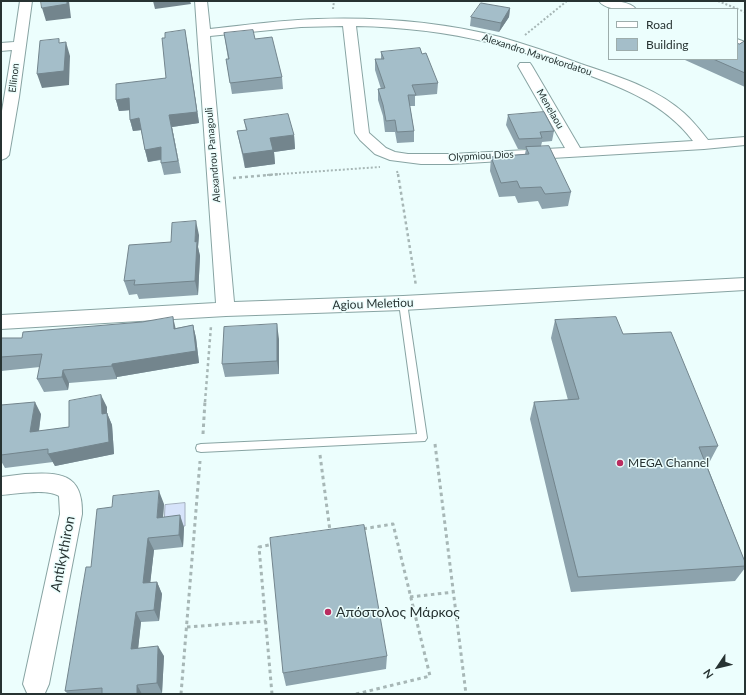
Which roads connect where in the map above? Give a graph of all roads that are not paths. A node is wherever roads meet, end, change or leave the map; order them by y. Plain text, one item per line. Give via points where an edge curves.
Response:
1 (26, 1) edge
2 (201, 1) edge
3 (605, 1) edge
4 (627, 8) edge
5 (349, 22) junction
6 (203, 33) junction
7 (19, 45) junction
8 (1, 47) edge
9 (525, 66) dead end
10 (745, 141) edge
11 (704, 145) junction
12 (575, 152) junction
13 (1, 155) edge
14 (745, 284) edge
15 (411, 303) junction
16 (226, 309) junction
17 (1, 322) edge
18 (201, 448) road end
19 (1, 486) edge
20 (36, 684) dead end

1 - 7 street, Ellinon
2 - 6 street, Alexandrou Panagouli
3 - 4 street
5 - 6 street, Alexandro Mavrokordatou via 291,24
5 - 11 street, Alexandro Mavrokordatou via 426,27 513,45 640,91 679,116
5 - 12 street, Olypmiou Dios via 362,133 375,148 395,161
6 - 16 street, Alexandrou Panagouli
7 - 8 street
7 - 13 street, Ellinon
9 - 12 street, Menelaou
10 - 11 street, Olypmiou Dios
11 - 12 street, Olypmiou Dios
14 - 15 street, Agiou Meletiou
15 - 16 street, Agiou Meletiou
15 - 18 lane via 422,438
16 - 17 street, Agiou Meletiou
19 - 20 street, Antikythiron via 58,484 67,489 72,500

